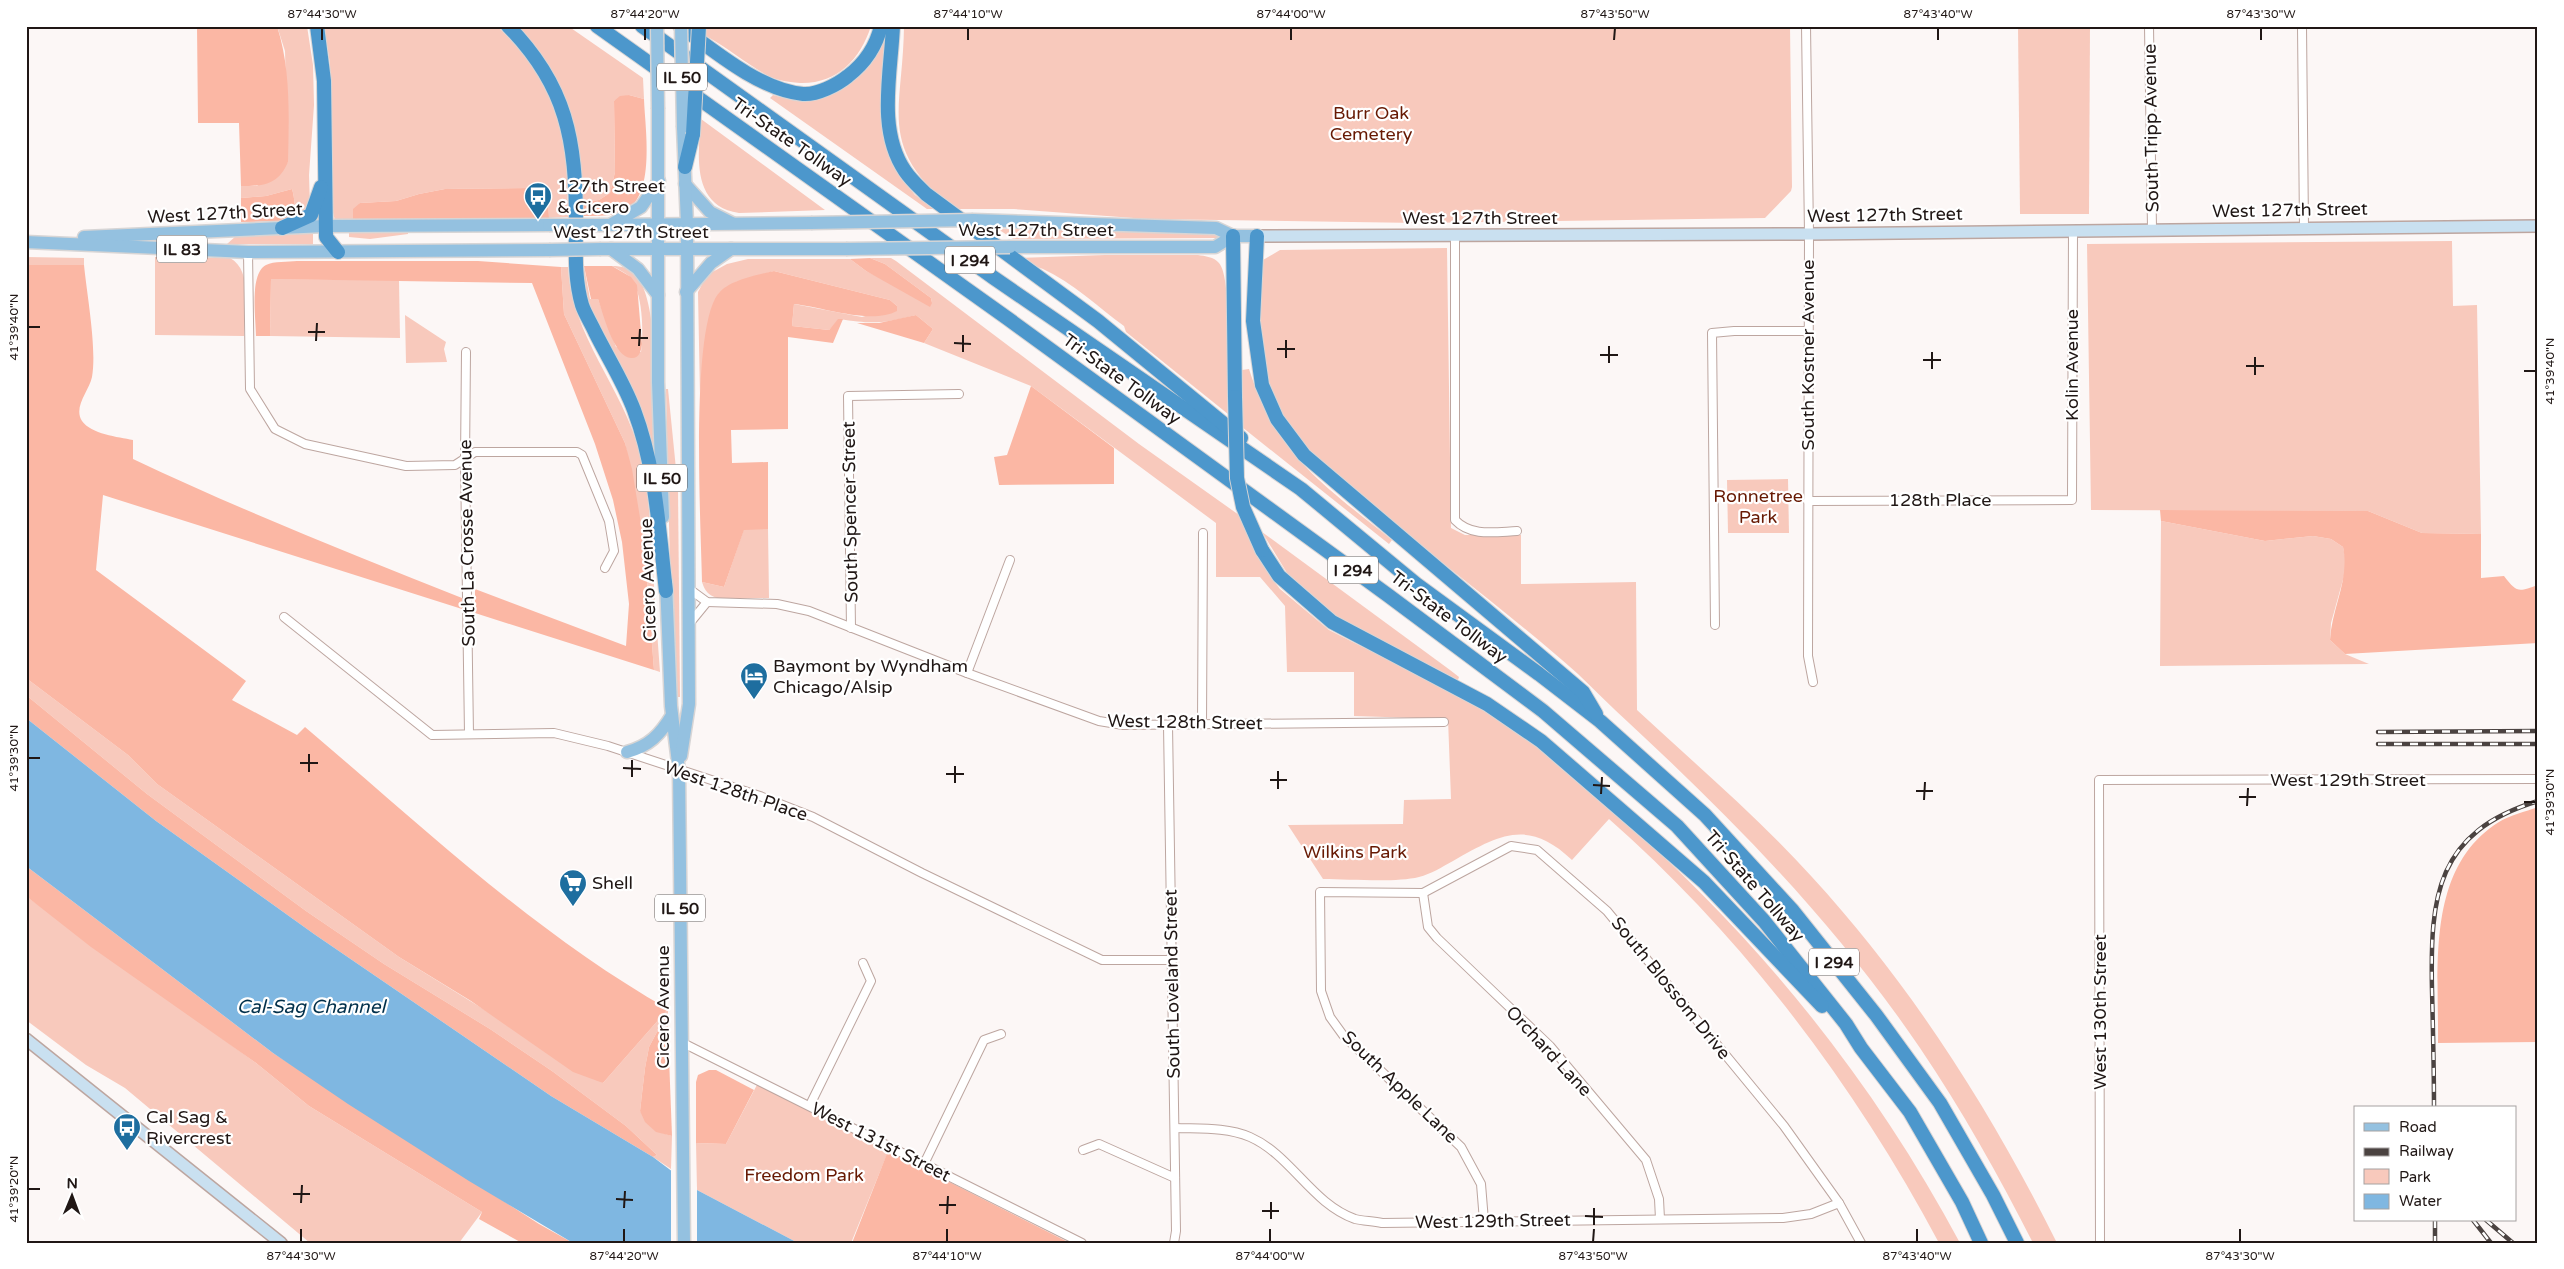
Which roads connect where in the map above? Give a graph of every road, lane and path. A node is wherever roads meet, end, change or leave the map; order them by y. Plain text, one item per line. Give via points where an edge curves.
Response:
1 (317, 26) edge
2 (508, 26) edge
3 (597, 26) edge
4 (642, 26) edge
5 (657, 26) edge
6 (681, 26) edge
7 (699, 26) edge
8 (880, 26) edge
9 (893, 26) edge
10 (1806, 26) edge
11 (2149, 26) edge
12 (2302, 26) edge
13 (688, 131) junction
14 (685, 167) joint
15 (324, 172) junction
16 (658, 181) junction
17 (685, 184) junction
18 (658, 224) junction
19 (686, 224) junction
20 (734, 224) junction
21 (606, 225) junction
22 (325, 226) junction
23 (2538, 226) edge
24 (282, 228) junction
25 (2304, 228) junction
26 (2152, 229) junction
27 (2073, 230) junction
28 (1809, 234) junction
29 (1455, 235) junction
30 (1233, 236) junction
31 (1257, 236) junction
32 (26, 241) edge
33 (606, 249) junction
34 (658, 249) junction
35 (686, 249) junction
36 (731, 249) junction
37 (248, 252) junction
38 (338, 252) junction
39 (686, 292) junction
40 (658, 295) junction
41 (1808, 331) junction
42 (466, 352) dead end
43 (959, 394) dead end
44 (465, 461) junction
45 (1301, 489) junction
46 (2072, 500) joint
47 (1808, 501) junction
48 (1517, 531) dead end
49 (1203, 533) dead end
50 (1010, 560) dead end
51 (605, 568) dead end
52 (688, 588) junction
53 (666, 592) junction
54 (707, 602) junction
55 (284, 617) dead end
56 (689, 624) junction
57 (1715, 625) dead end
58 (851, 628) junction
59 (967, 673) junction
60 (1814, 682) dead end
61 (672, 715) junction
62 (1600, 721) junction
63 (1444, 722) dead end
64 (1202, 724) junction
65 (1168, 725) junction
66 (469, 734) junction
67 (627, 752) junction
68 (679, 771) junction
69 (2099, 780) joint
70 (2538, 780) edge
71 (1423, 893) junction
72 (1171, 960) junction
73 (863, 963) dead end
74 (1000, 1034) dead end
75 (26, 1039) edge
76 (681, 1042) junction
77 (1861, 1048) junction
78 (810, 1105) junction
79 (1175, 1128) junction
80 (1082, 1150) dead end
81 (924, 1164) junction
82 (1175, 1178) junction
83 (1838, 1203) junction
84 (1660, 1219) junction
85 (1484, 1221) junction
86 (281, 1243) edge
87 (684, 1243) edge
88 (1082, 1243) edge
89 (1174, 1243) edge
90 (1861, 1243) edge
91 (1981, 1243) edge
92 (2016, 1243) edge
93 (2100, 1243) edge

1 - 15 highway via 324,81
2 - 53 highway via 531,49 548,75 567,122 574,158 576,267 582,306 633,409 646,448
3 - 77 highway, Tri-State Tollway / I 294 via 1015,324 1543,710 1677,826 1764,921 1846,1024
4 - 45 highway, Tri-State Tollway / I 294 via 994,278
5 - 16 main road, Cicero Avenue / IL 50, bridge
6 - 8 highway via 723,58 777,89 805,94 840,83 856,71 870,55
6 - 13 main road, IL 50, bridge
7 - 13 highway, bridge
9 - 45 highway via 888,125 893,148 905,171 926,194 1098,321
10 - 28 street, South Kostner Avenue
11 - 26 street, South Tripp Avenue
12 - 25 street
13 - 14 highway
14 - 17 main road, Cicero Avenue / IL 50
15 - 22 highway
15 - 24 highway via 311,215
16 - 18 main road, Cicero Avenue / IL 50
16 - 21 main road via 641,207
17 - 19 main road, Cicero Avenue / IL 50
17 - 20 main road via 710,212
18 - 19 main road, West 127th Street / IL 83
18 - 21 main road, West 127th Street / IL 83
18 - 34 main road, Cicero Avenue / IL 50
19 - 20 main road, West 127th Street
19 - 35 main road, Cicero Avenue / IL 50
20 - 30 main road, West 127th Street, bridge via 974,220 1216,228
21 - 22 main road, West 127th Street / IL 83, bridge
22 - 24 main road, West 127th Street / IL 83
22 - 38 highway via 326,238
23 - 25 main road, West 127th Street
24 - 32 main road, West 127th Street / IL 83
25 - 26 main road, West 127th Street
26 - 27 main road, West 127th Street
27 - 28 main road, West 127th Street
27 - 46 street, Kolin Avenue
28 - 29 main road, West 127th Street
28 - 41 street, South Kostner Avenue
29 - 31 main road, West 127th Street
29 - 48 street via 1455,520 1463,528 1481,533
30 - 31 main road, West 127th Street
30 - 36 main road, West 127th Street, bridge via 1215,247
30 - 77 highway, bridge via 1237,478 1243,507 1262,550 1279,576 1332,622 1488,704 1542,741 1704,882
31 - 62 highway via 1253,321 1262,385 1277,420 1304,455 1583,692
32 - 37 main road, West 127th Street / IL 83
33 - 34 main road, West 127th Street / IL 83
33 - 38 main road, West 127th Street / IL 83, bridge
33 - 40 main road via 638,269
34 - 35 main road, West 127th Street / IL 83
34 - 40 main road, Cicero Avenue / IL 50
35 - 36 main road, West 127th Street
35 - 39 main road, Cicero Avenue / IL 50
36 - 39 main road via 710,263
37 - 38 main road, West 127th Street / IL 83
37 - 44 street via 250,389 275,429 305,444 359,454 390,464 455,465
39 - 52 main road, Cicero Avenue / IL 50
40 - 53 main road, Cicero Avenue / IL 50
41 - 47 street, South Kostner Avenue
41 - 57 street via 1712,333
42 - 44 street, South La Crosse Avenue
43 - 58 street, South Spencer Street via 848,396
44 - 51 street via 476,452 571,451 582,456 609,521 614,551
44 - 66 street, South La Crosse Avenue
45 - 62 highway, Tri-State Tollway / I 294 via 1416,584
46 - 47 street, 128th Place
47 - 60 street, South Kostner Avenue via 1808,656
49 - 64 street
50 - 59 street
52 - 54 street
52 - 56 main road, Cicero Avenue / IL 50
53 - 61 main road, Cicero Avenue / IL 50
54 - 56 street
54 - 58 street, West 128th Street via 777,604 809,610
55 - 66 street, West 128th Place via 432,735
56 - 68 main road, Cicero Avenue / IL 50 via 689,704
58 - 59 street, West 128th Street
59 - 65 street, West 128th Street via 1099,721 1123,725
61 - 67 main road via 660,735 643,748
61 - 68 main road, Cicero Avenue / IL 50
62 - 92 highway, Tri-State Tollway / I 294 via 1705,815 1793,911 1876,1015 1940,1103 1993,1195
63 - 64 street, West 128th Street
64 - 65 street, West 128th Street
65 - 72 street, South Loveland Street
66 - 67 street, West 128th Place via 554,733
67 - 68 street, West 128th Place
68 - 72 street, West 128th Place via 760,796 813,817 1102,960
68 - 76 main road, Cicero Avenue / IL 50
69 - 70 street, West 129th Street
69 - 93 street, West 130th Street
71 - 83 street, South Blossom Drive via 1511,846 1537,850 1607,911 1784,1126
71 - 84 street, Orchard Lane via 1428,927 1437,938 1550,1046 1646,1160 1659,1200
71 - 85 street, South Apple Lane via 1320,892 1321,991 1330,1017 1343,1035 1461,1147 1481,1184
72 - 79 street, South Loveland Street
73 - 78 street via 870,981
74 - 81 street via 984,1040
75 - 86 main road
76 - 78 street, West 131st Street
76 - 87 main road, Cicero Avenue / IL 50
77 - 91 highway, Tri-State Tollway / I 294 via 1910,1112 1962,1202
78 - 81 street, West 131st Street
79 - 82 street, South Loveland Street
79 - 85 street, West 129th Street via 1220,1129 1250,1137 1273,1152 1333,1207 1356,1219 1382,1223
80 - 82 street via 1099,1144
81 - 88 street, West 131st Street
82 - 89 street, South Loveland Street
83 - 84 street, West 129th Street via 1811,1214 1783,1218
83 - 90 street, South Blossom Drive
84 - 85 street, West 129th Street

